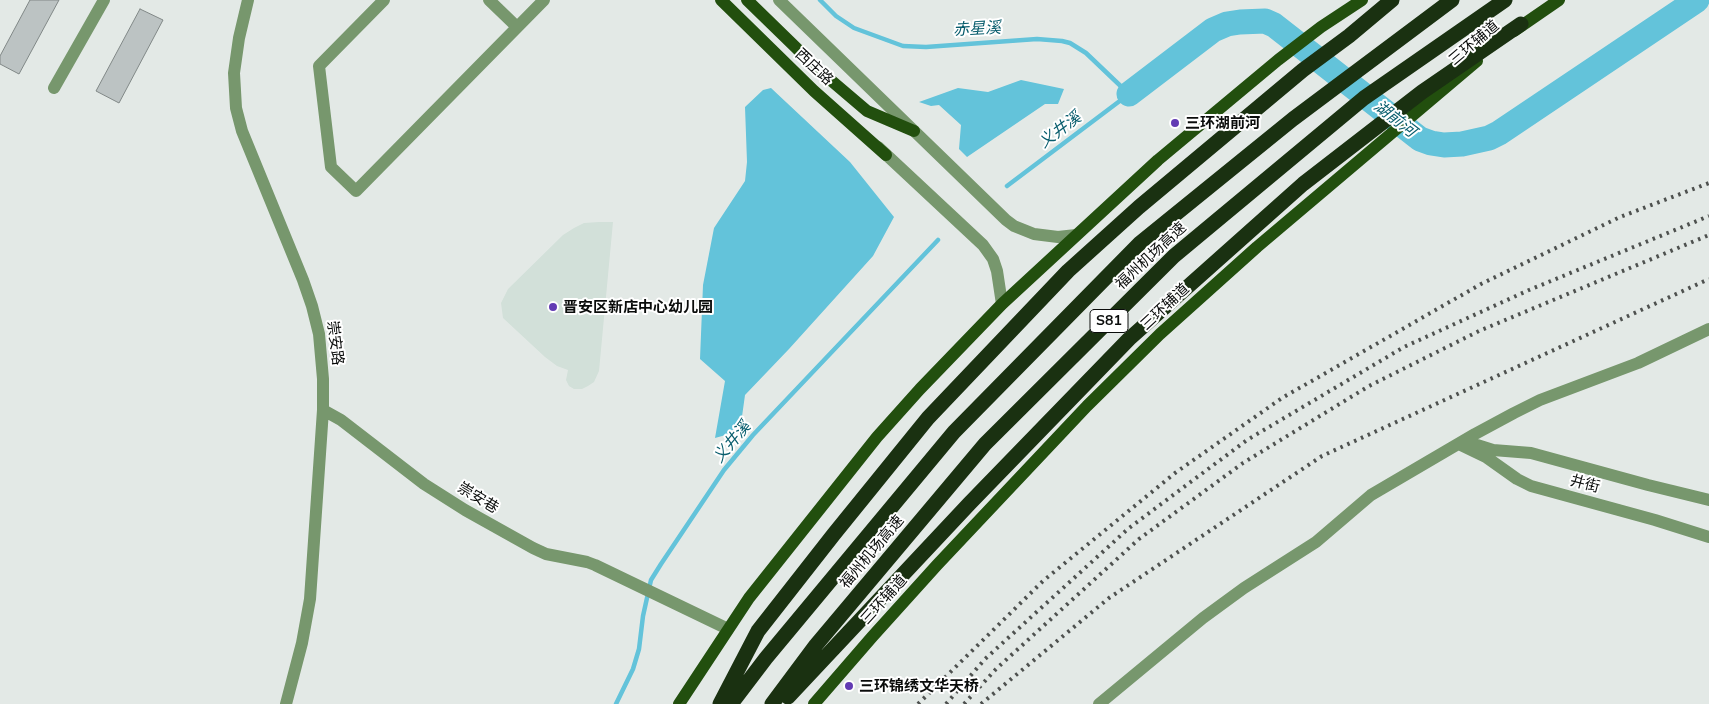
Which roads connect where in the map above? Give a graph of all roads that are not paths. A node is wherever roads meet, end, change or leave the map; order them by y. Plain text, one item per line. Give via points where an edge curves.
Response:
1 (104, 0) edge
2 (248, 0) edge
3 (384, 0) edge
4 (490, 0) edge
5 (544, 0) edge
6 (722, 0) edge
7 (747, 0) edge
8 (779, 0) edge
9 (1362, 0) edge
10 (1392, 0) edge
11 (1452, 0) edge
12 (1505, 0) edge
13 (1559, 0) edge
14 (1521, 24) joint
15 (517, 27) junction
16 (54, 88) dead end
17 (914, 131) junction
18 (1380, 133) junction
19 (886, 155) joint
20 (1076, 235) junction
21 (1002, 304) junction
22 (1709, 329) edge
23 (322, 410) junction
24 (1463, 442) junction
25 (1709, 500) edge
26 (1709, 538) edge
27 (728, 629) junction
28 (286, 704) edge
29 (679, 704) edge
30 (720, 704) edge
31 (731, 704) edge
32 (772, 704) edge
33 (782, 704) edge
34 (814, 704) edge
35 (1099, 704) edge

1 - 16 street
2 - 23 street, 崇安路 via 238,38 234,73 236,108 242,131 312,306 323,379
3 - 15 street via 319,66 331,167 356,191
4 - 15 street
5 - 15 street
6 - 19 main road, 西庄路, bridge
7 - 17 main road via 820,71 867,111
8 - 17 street
9 - 20 main road via 1278,60 1158,160
10 - 30 highway via 1139,207 1068,271 928,418 758,631
11 - 31 highway, 福州机场高速 / S81 via 1293,119 1140,243 954,432 772,650
12 - 32 highway, 福州机场高速 / S81 via 1364,98 1174,256 985,444 816,645
13 - 14 main road, 三环辅道
14 - 18 highway
17 - 20 street via 1014,226 1034,234
18 - 33 highway via 1302,184 1129,339
18 - 34 main road, 三环辅道 via 1132,362 937,565
19 - 21 street via 983,245 992,259
20 - 21 main road
21 - 27 main road via 878,437 749,598
22 - 24 street via 1638,363 1540,400
23 - 27 street, 崇安巷 via 341,420 407,471 465,510 532,548 587,562
23 - 28 street, 崇安路 via 310,599 299,659
24 - 25 street, 井街 via 1486,449 1531,453
24 - 26 street, 井街 via 1530,486
24 - 35 street via 1371,496 1316,542 1204,618
27 - 29 main road

